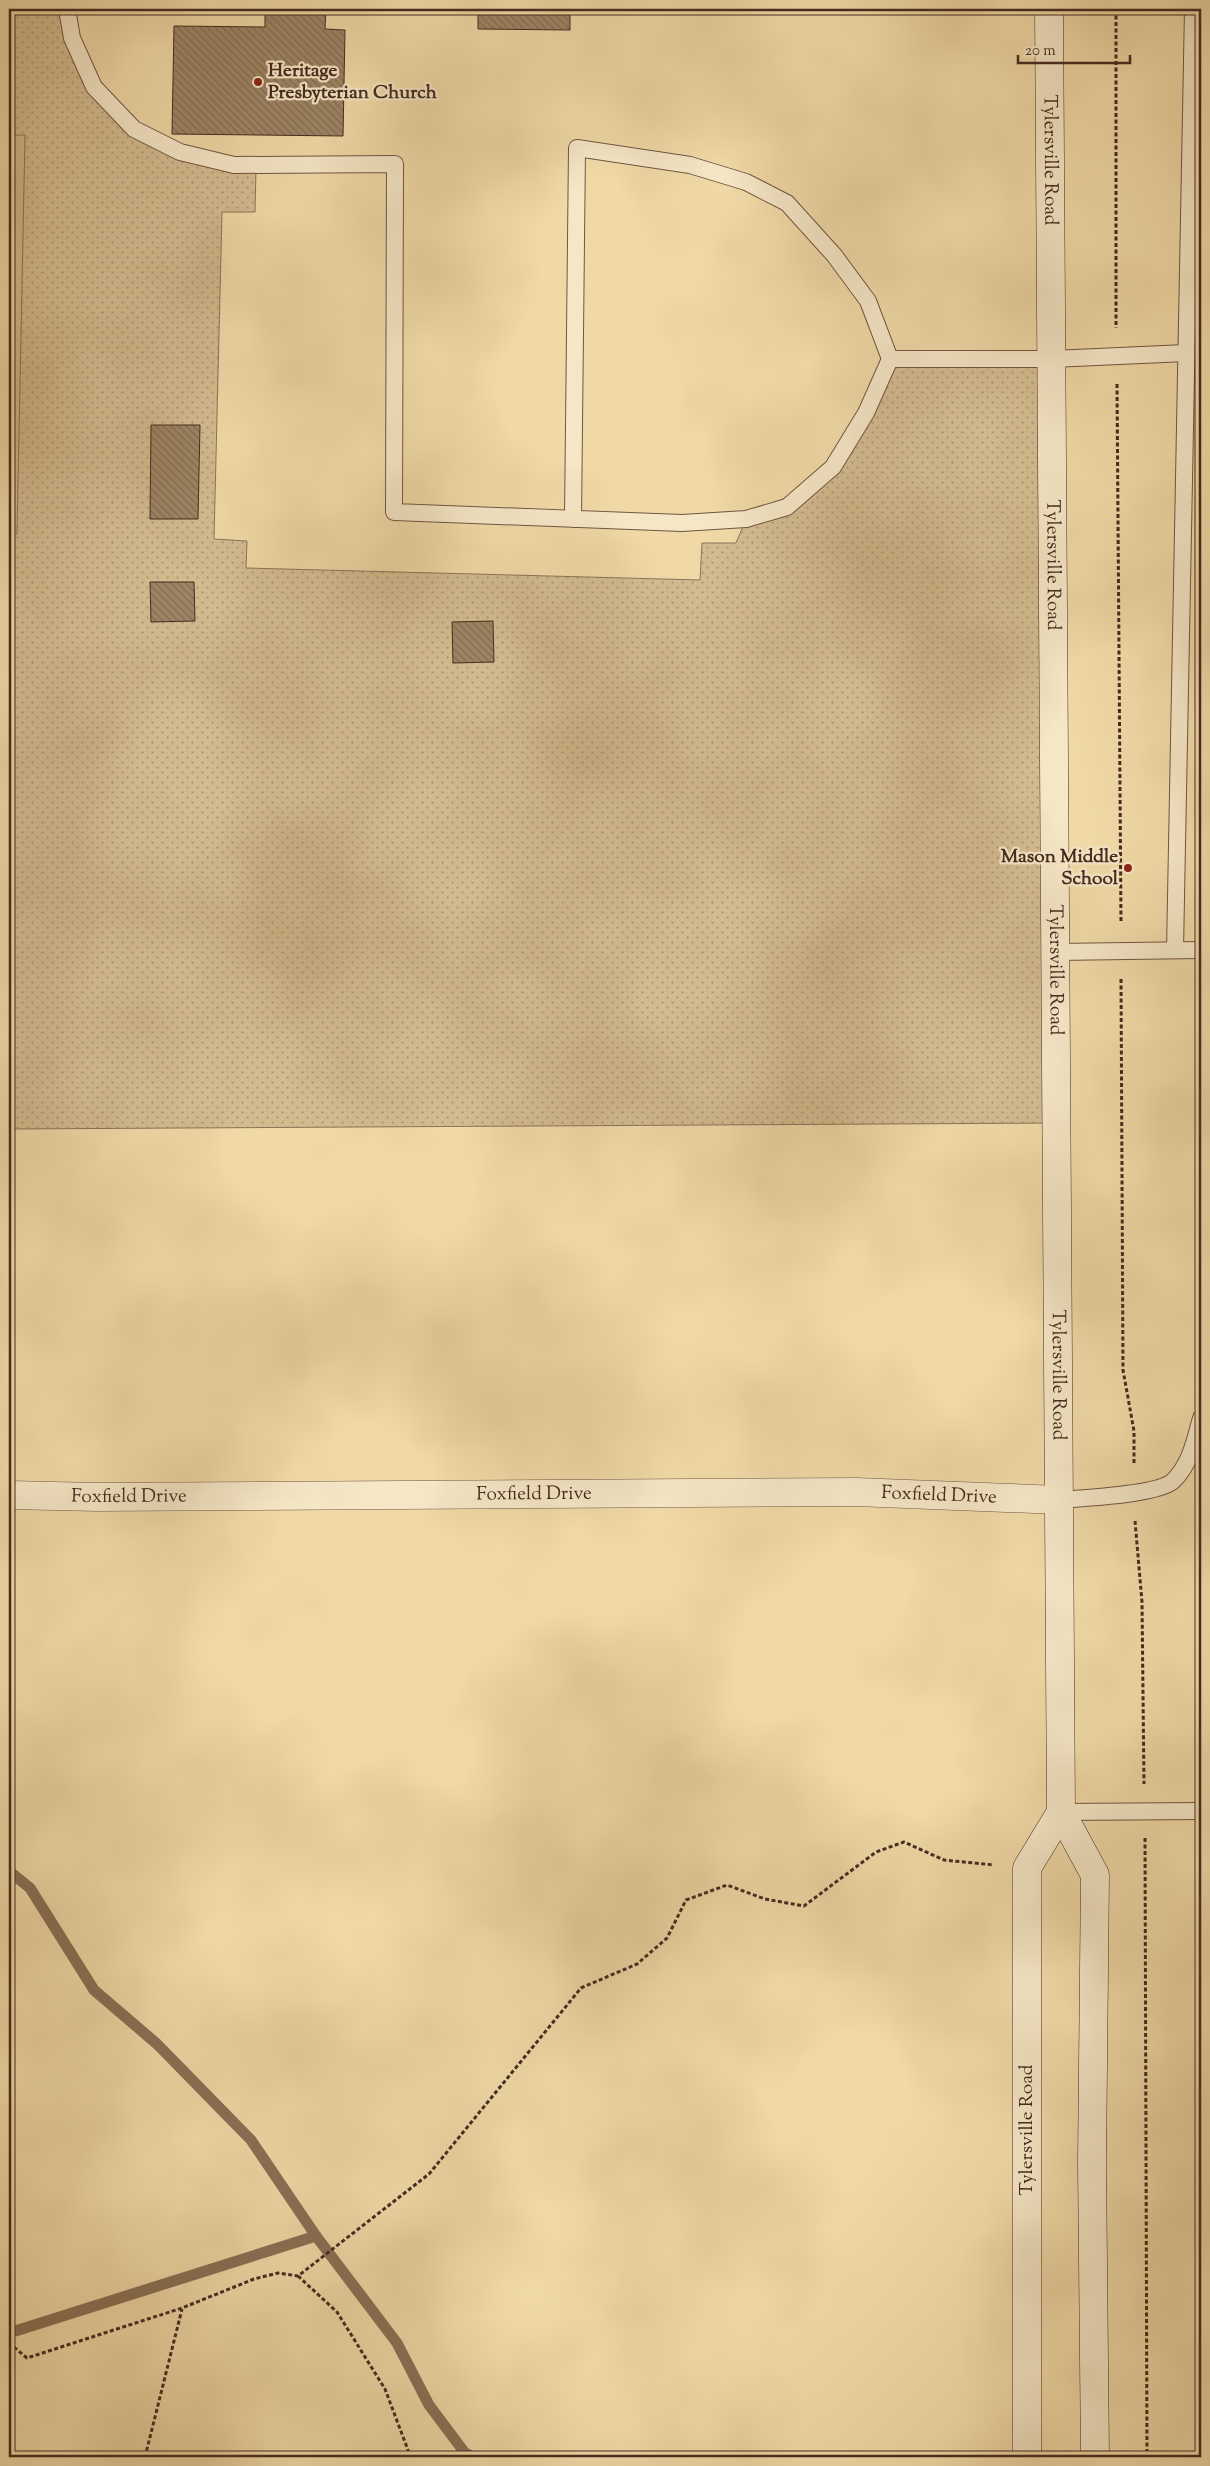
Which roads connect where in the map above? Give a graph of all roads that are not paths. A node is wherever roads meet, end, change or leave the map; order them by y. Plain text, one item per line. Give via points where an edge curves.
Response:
1 (67, 9) edge
2 (1049, 9) edge
3 (1193, 9) edge
4 (1197, 23) edge
5 (1186, 353) junction
6 (1052, 358) junction
7 (890, 359) junction
8 (573, 519) junction
9 (1175, 950) junction
10 (1201, 950) edge
11 (1055, 952) junction
12 (1201, 1418) edge
13 (9, 1495) edge
14 (1058, 1500) junction
15 (1201, 1811) edge
16 (1061, 1812) junction
17 (1027, 2457) edge
18 (1095, 2457) edge

1 - 8 lane via 72,38 94,87 134,129 180,152 234,165 395,164 394,512
2 - 6 main road, Tylersville Road
3 - 4 lane
4 - 5 lane
5 - 6 lane
5 - 9 lane
6 - 7 lane
6 - 11 main road, Tylersville Road
7 - 8 lane via 866,413 833,467 787,507 746,519 682,523
7 - 8 lane via 868,301 834,255 787,203 746,182 690,165 577,148
9 - 10 lane
9 - 11 lane
11 - 14 main road, Tylersville Road
12 - 14 lane via 1190,1456 1172,1482 1134,1493
13 - 14 main road, Foxfield Drive via 856,1492
14 - 16 main road, Tylersville Road
15 - 16 lane
16 - 17 main road, Tylersville Road via 1027,1868
16 - 18 main road, Tylersville Road via 1095,1875 1092,2153

